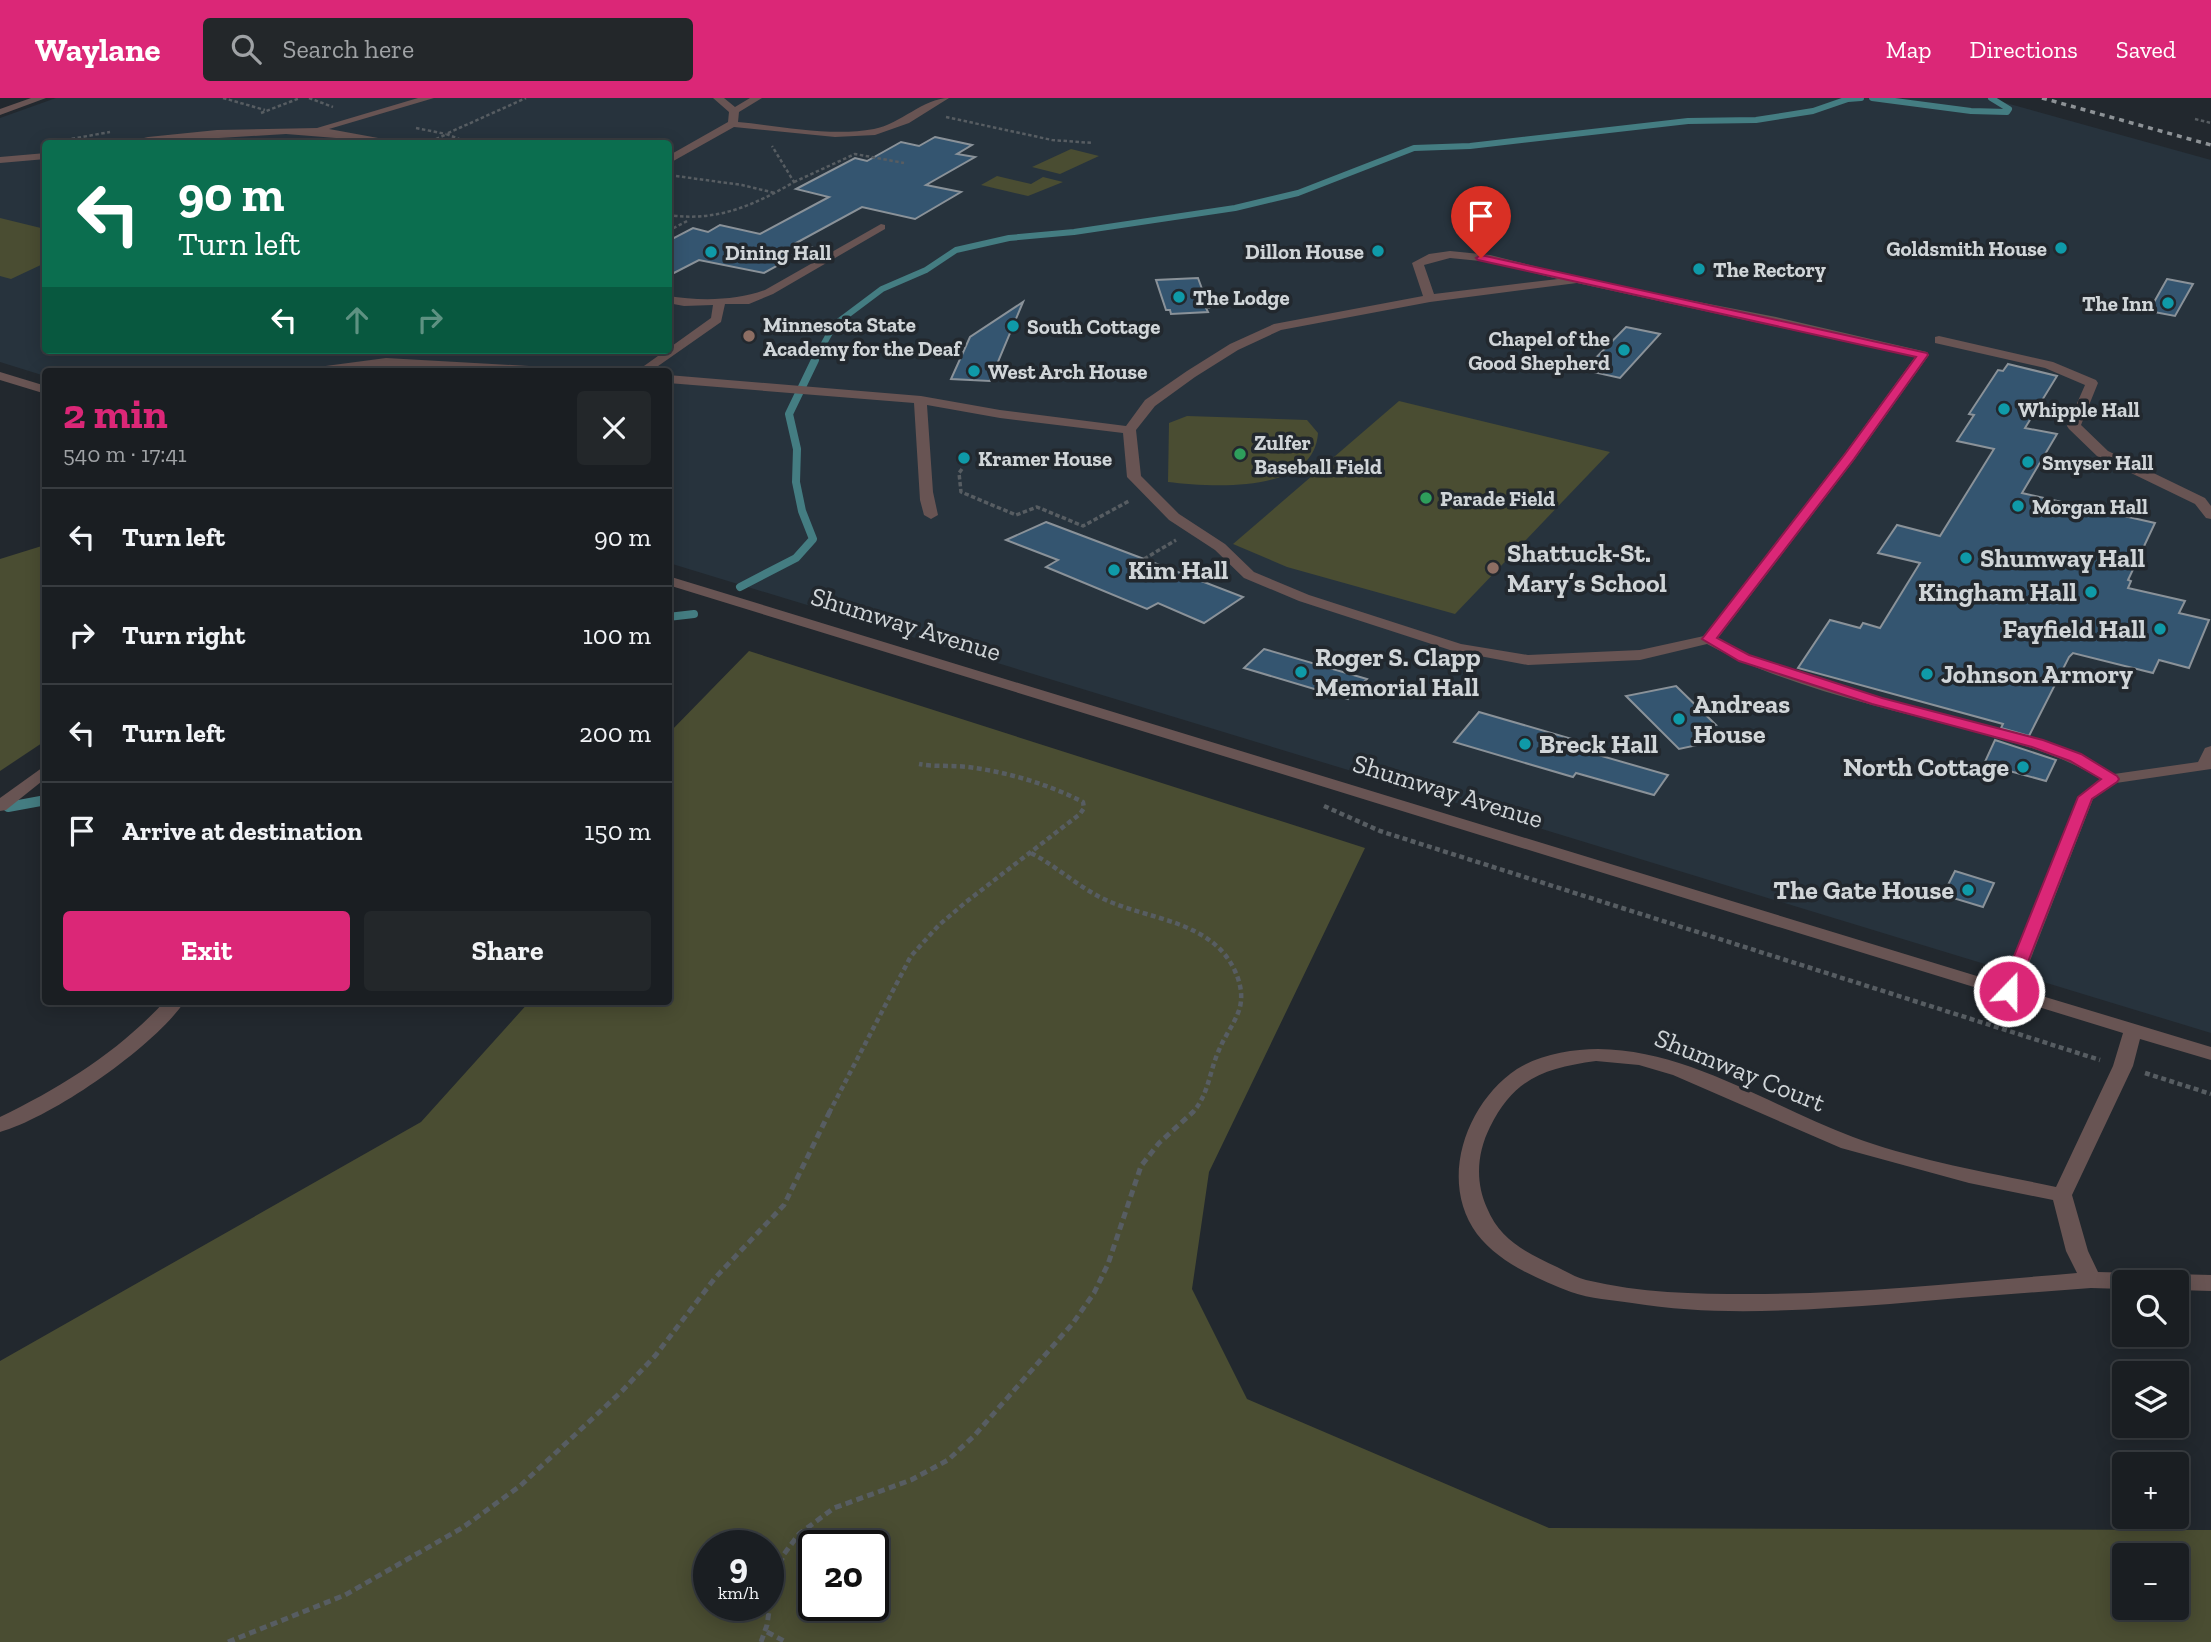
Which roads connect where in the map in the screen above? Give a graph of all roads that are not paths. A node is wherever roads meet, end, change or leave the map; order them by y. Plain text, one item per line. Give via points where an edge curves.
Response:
1 (41, 98) edge
2 (429, 98) edge
3 (718, 98) edge
4 (757, 98) edge
5 (944, 98) edge
6 (734, 111) junction
7 (0, 113) edge
8 (360, 118) junction
9 (732, 124) junction
10 (311, 131) junction
11 (352, 135) junction
12 (153, 140) edge
13 (383, 140) edge
14 (42, 156) edge
15 (672, 159) edge
16 (0, 160) edge
17 (881, 227) dead end
18 (1577, 280) junction
19 (1430, 298) junction
20 (672, 299) edge
21 (719, 301) junction
22 (1939, 340) dead end
23 (672, 351) edge
24 (668, 354) edge
25 (341, 368) edge
26 (493, 368) edge
27 (647, 368) edge
28 (0, 376) edge
29 (672, 379) edge
30 (42, 389) edge
31 (921, 400) junction
32 (1129, 430) junction
33 (931, 515) dead end
34 (2211, 515) edge
35 (672, 581) edge
36 (1709, 639) junction
37 (2211, 751) edge
38 (42, 773) edge
39 (2111, 779) junction
40 (0, 806) edge
41 (2009, 991) junction
42 (172, 1005) edge
43 (2133, 1030) junction
44 (2211, 1054) edge
45 (0, 1125) edge
46 (2062, 1195) junction
47 (2091, 1280) junction
48 (2211, 1283) edge

1 - 7 street
2 - 8 street
3 - 6 street
4 - 6 street
5 - 9 street via 890,128 856,133
6 - 9 street
8 - 10 street
8 - 11 street
9 - 15 street
10 - 11 street
10 - 12 street via 210,132
11 - 13 street
14 - 16 street
17 - 21 street via 769,292 749,300
18 - 19 street
18 - 19 street via 1457,253 1431,255 1418,263
18 - 36 street via 1923,355
19 - 32 street via 1278,327 1191,374 1150,403
20 - 21 street
21 - 23 street via 718,319
22 - 34 street via 2049,365 2092,383 2074,426 2103,454 2200,501
24 - 27 street
25 - 26 street via 386,362
28 - 30 street
29 - 31 street
31 - 32 street
31 - 33 street via 924,496
32 - 36 street via 1135,477 1174,517 1220,547 1249,575 1304,598 1458,648 1528,660 1640,655
35 - 41 street, Shumway Avenue
36 - 39 street via 1744,658 1877,701 2076,757
37 - 39 street via 2205,766
38 - 40 street
39 - 41 street via 2086,797
41 - 43 street, Shumway Avenue
42 - 45 street via 127,1050 89,1078
43 - 44 street, Shumway Avenue
43 - 46 street via 2123,1066
46 - 47 street via 2077,1251
46 - 47 street, Shumway Court via 1848,1143 1680,1070 1639,1059 1596,1055 1556,1060 1525,1073 1500,1095 1474,1141 1468,1168 1471,1196 1485,1229 1514,1256 1580,1287 1673,1302 1770,1303
47 - 48 street, Shumway Court

